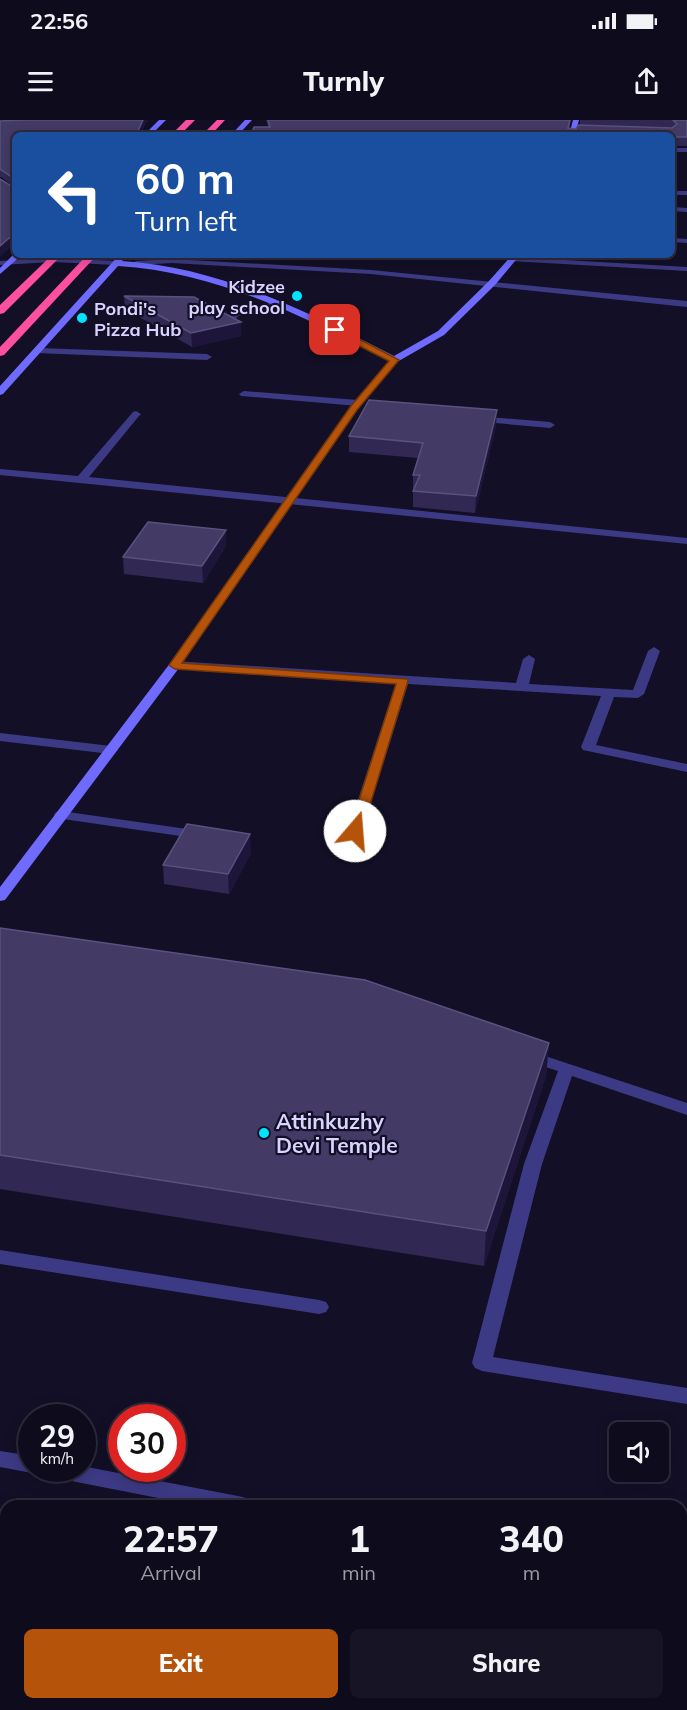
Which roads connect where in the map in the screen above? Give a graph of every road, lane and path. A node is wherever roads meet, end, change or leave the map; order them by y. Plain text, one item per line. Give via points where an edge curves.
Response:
1 (163, 120) edge
2 (191, 120) edge
3 (221, 120) edge
4 (249, 120) edge
5 (576, 120) edge
6 (585, 130) edge
7 (150, 132) edge
8 (178, 132) edge
9 (209, 132) edge
10 (237, 132) edge
11 (573, 132) edge
12 (46, 258) edge
13 (54, 258) edge
14 (89, 258) edge
15 (120, 258) edge
16 (514, 258) edge
17 (529, 258) edge
18 (4, 263) edge
19 (116, 263) junction
20 (136, 263) junction
21 (687, 269) edge
22 (0, 272) edge
23 (492, 283) junction
24 (280, 304) junction
25 (687, 304) edge
26 (0, 311) edge
27 (227, 321) edge
28 (39, 351) junction
29 (0, 353) edge
30 (207, 357) dead end
31 (394, 360) junction
32 (0, 392) edge
33 (244, 394) dead end
34 (359, 407) junction
35 (136, 414) dead end
36 (469, 418) edge
37 (550, 425) dead end
38 (0, 472) edge
39 (81, 480) junction
40 (291, 500) junction
41 (687, 541) edge
42 (654, 651) dead end
43 (529, 659) dead end
44 (175, 665) junction
45 (403, 681) junction
46 (522, 686) junction
47 (609, 693) junction
48 (0, 737) edge
49 (111, 750) junction
50 (687, 768) edge
51 (61, 815) junction
52 (355, 831) dead end
53 (211, 836) edge
54 (0, 897) edge
55 (513, 1050) edge
56 (567, 1068) junction
57 (687, 1109) edge
58 (0, 1257) edge
59 (319, 1307) dead end
60 (687, 1396) edge
61 (0, 1459) edge
62 (18, 1462) edge
63 (96, 1477) edge
64 (213, 1500) edge

1 - 7 main road
2 - 8 highway
3 - 9 highway
4 - 10 main road
5 - 11 main road
6 - 11 street
12 - 18 street
13 - 26 highway
14 - 19 street
14 - 29 highway
15 - 19 main road
16 - 23 main road
17 - 21 street
18 - 22 main road
19 - 20 main road
19 - 28 main road
20 - 23 street via 309,265
20 - 24 main road via 192,274
23 - 25 street
23 - 31 main road via 441,333
24 - 27 street via 238,312
24 - 31 main road
28 - 30 street
28 - 32 main road
31 - 34 main road
33 - 34 street
34 - 40 main road
35 - 39 street
36 - 37 street
38 - 39 street
39 - 40 street
40 - 41 street
40 - 44 main road
42 - 47 street via 638,694
43 - 46 street
44 - 45 street
44 - 49 main road
45 - 46 street
45 - 52 street
46 - 47 street
47 - 50 street via 588,747
48 - 49 street
49 - 51 main road
51 - 53 street
51 - 54 main road
55 - 56 street
56 - 57 street
56 - 60 street via 533,1164 482,1363
58 - 59 street
61 - 62 street
63 - 64 street

